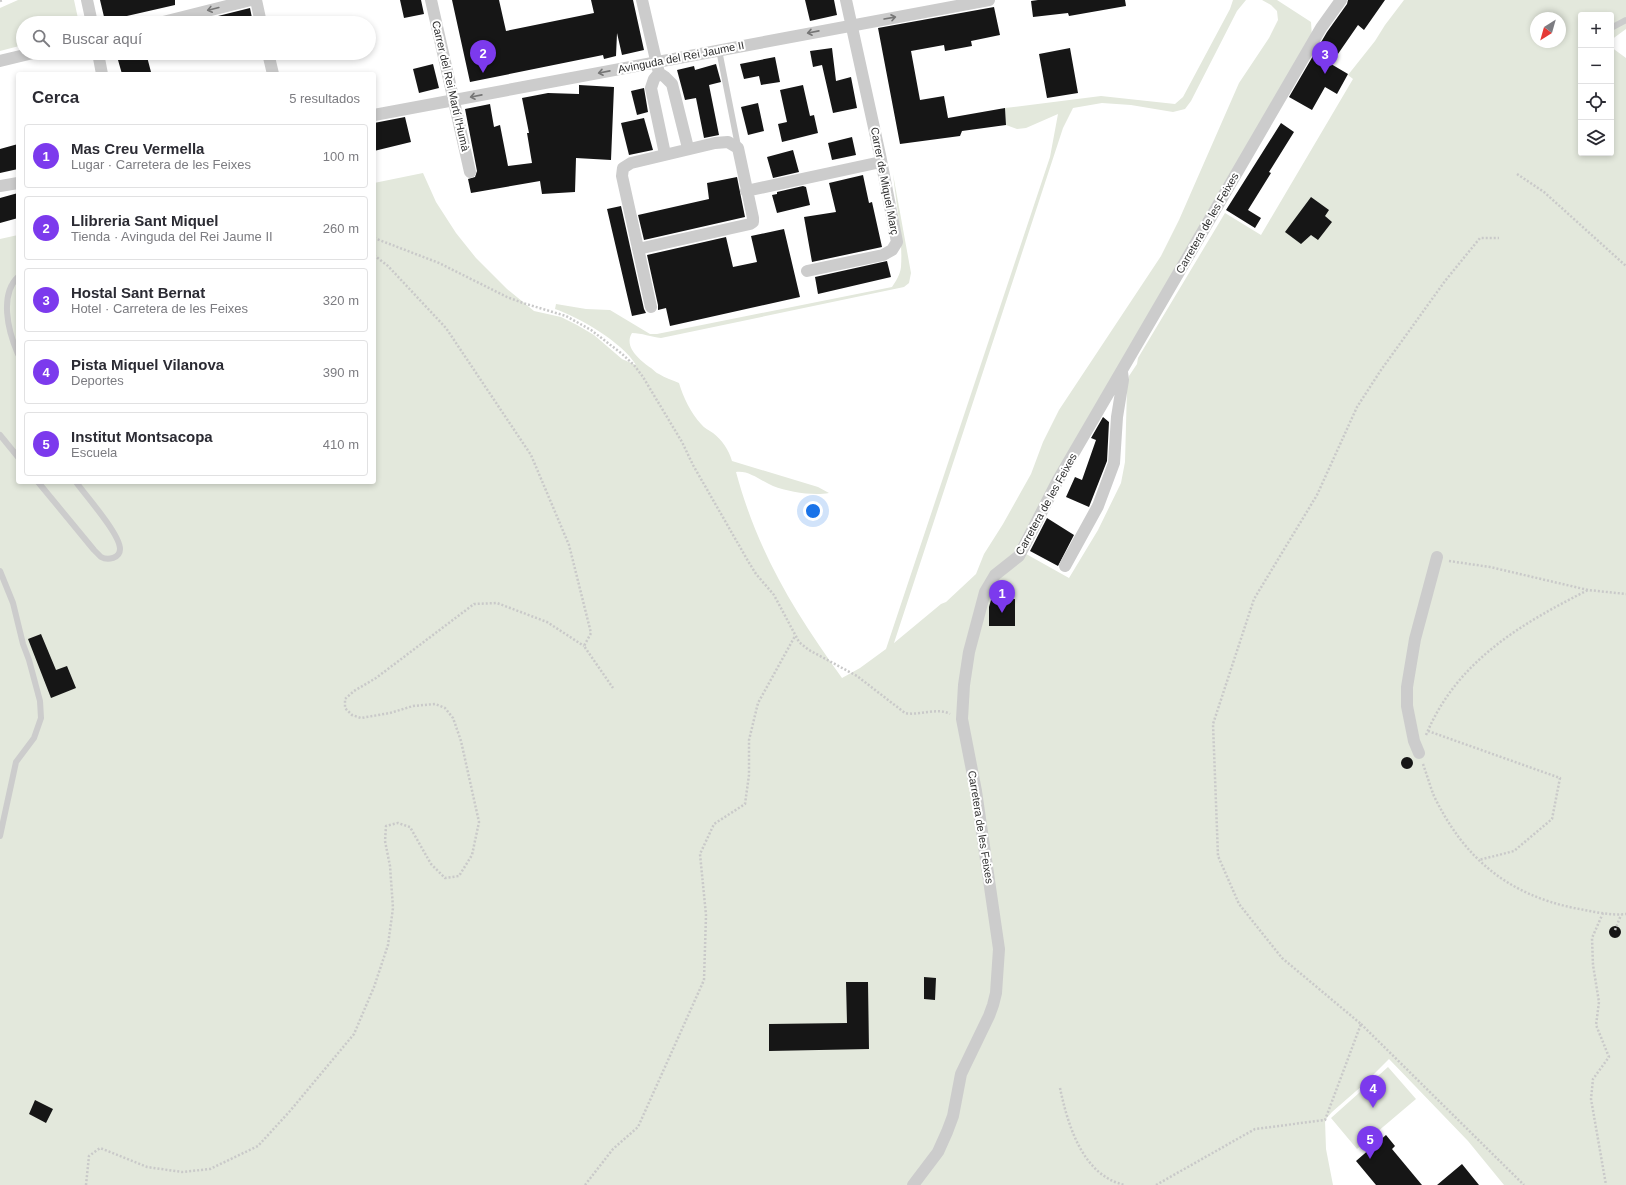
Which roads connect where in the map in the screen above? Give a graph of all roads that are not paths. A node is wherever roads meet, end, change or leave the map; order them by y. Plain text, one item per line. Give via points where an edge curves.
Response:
1 (87, 0) edge
2 (251, 0) edge
3 (256, 0) edge
4 (431, 0) edge
5 (642, 0) edge
6 (846, 0) edge
7 (989, 0) edge
8 (1341, 0) edge
9 (90, 16) edge
10 (187, 16) edge
11 (259, 16) edge
12 (1626, 20) edge
13 (851, 25) junction
14 (1614, 26) edge
15 (719, 50) junction
16 (16, 57) edge
17 (99, 60) edge
18 (270, 60) edge
19 (0, 61) edge
20 (658, 68) junction
21 (102, 72) edge
22 (273, 72) edge
23 (454, 100) junction
24 (376, 115) edge
25 (688, 148) junction
26 (738, 148) junction
27 (665, 154) junction
28 (881, 162) junction
29 (470, 172) dead end
30 (16, 183) edge
31 (0, 186) edge
32 (746, 191) junction
33 (638, 249) junction
34 (807, 270) dead end
35 (16, 278) edge
36 (3, 290) dead end
37 (0, 303) edge
38 (651, 307) dead end
39 (16, 349) edge
40 (1121, 371) junction
41 (0, 435) edge
42 (16, 455) edge
43 (40, 484) edge
44 (78, 484) edge
45 (1437, 557) road end
46 (1065, 566) dead end
47 (0, 571) edge
48 (1419, 752) road end
49 (0, 836) edge
50 (913, 1185) edge

1 - 9 street
2 -> 10 street
3 - 11 street
4 - 23 street, Carrer del Rei Martí l'Humà
5 - 20 street
6 - 13 street, Carrer de Miquel Març
13 -> 7 street, Avinguda del Rei Jaume II
8 - 40 street, Carretera de les Feixes via 1317,35
12 - 14 lane
13 -> 15 street, Avinguda del Rei Jaume II
13 - 28 street, Carrer de Miquel Març
15 - 20 street, Avinguda del Rei Jaume II
15 - 26 lane
16 - 19 street
17 - 21 street
18 - 22 street
20 -> 23 street, Avinguda del Rei Jaume II
20 - 25 street via 672,84
20 - 27 street via 652,88
23 - 24 street, Avinguda del Rei Jaume II
23 - 29 street, Carrer del Rei Martí l'Humà
25 - 26 street via 722,142
25 - 27 street
26 - 32 street
27 - 33 street via 631,163 623,168 622,176
28 - 32 street
28 - 34 street, Carrer de Miquel Març via 897,242 892,250 883,255
30 - 31 street
32 - 33 street via 753,218 750,224
33 - 38 street
35 - 36 lane
37 - 39 lane
40 - 46 street via 1123,380 1114,463 1098,506
40 - 50 street, Carretera de les Feixes via 1058,480 1018,556 994,575 979,611 962,704 999,949 996,993 994,1005 961,1074 953,1116 947,1132 938,1152
41 - 42 lane
43 - 44 lane via 101,557 106,559 118,555 120,551 117,536
45 - 48 street via 1415,639 1407,687 1406,706
47 - 49 lane via 13,603 29,660 40,701 41,718 34,738 16,762

